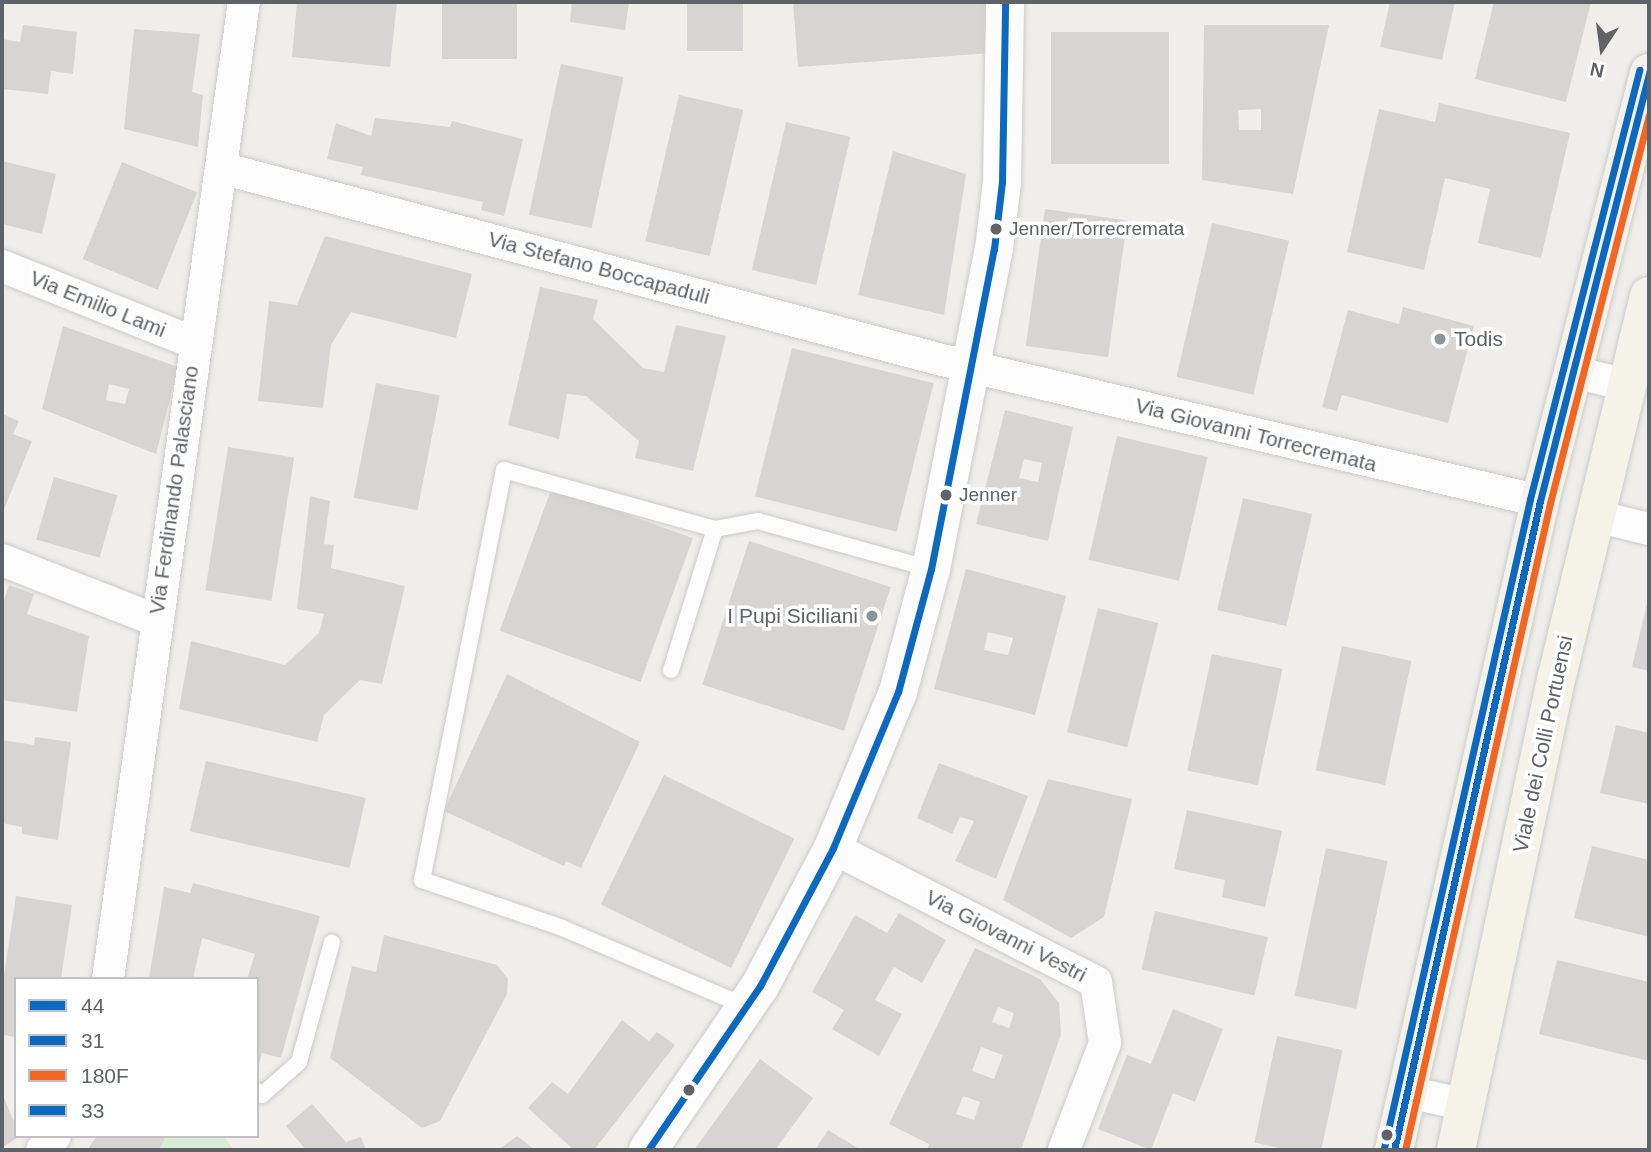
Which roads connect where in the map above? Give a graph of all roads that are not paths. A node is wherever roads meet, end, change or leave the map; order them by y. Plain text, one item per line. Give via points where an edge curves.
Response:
1 (244, 2) edge
2 (1006, 2) edge
3 (1649, 73) edge
4 (225, 169) junction
5 (2, 266) edge
6 (1649, 296) edge
7 (195, 343) junction
8 (973, 367) junction
9 (1573, 372) junction
10 (1627, 385) junction
11 (1540, 501) junction
12 (1596, 516) junction
13 (715, 529) junction
14 (1649, 529) edge
15 (2, 561) edge
16 (931, 569) junction
17 (155, 620) junction
18 (671, 670) dead end
19 (834, 848) junction
20 (332, 942) dead end
21 (108, 977) edge
22 (748, 1007) junction
23 (1408, 1092) junction
24 (259, 1093) edge
25 (1466, 1105) junction
26 (648, 1150) edge
27 (1064, 1150) edge
28 (1394, 1150) edge
29 (1456, 1150) edge

1 - 4 street, Via Ferdinando Palasciano
2 - 8 street via 1000,210
3 - 9 main road
4 - 7 street, Via Ferdinando Palasciano
4 - 8 street, Via Stefano Boccapaduli
5 - 7 street, Via Emilio Lami
6 - 10 main road, Viale dei Colli Portuensi
7 - 17 street, Via Ferdinando Palasciano
8 - 11 street, Via Giovanni Torrecremata
8 - 16 street
9 - 10 street
9 - 11 main road
10 - 12 main road, Viale dei Colli Portuensi
11 - 23 main road
12 - 14 street
12 - 25 main road, Viale dei Colli Portuensi
13 - 16 lane via 758,521
13 - 18 lane
13 - 22 lane via 504,470 422,880 560,927
15 - 17 street
16 - 19 street via 891,712
17 - 21 street, Via Ferdinando Palasciano
19 - 22 street
19 - 27 street, Via Giovanni Vestri via 1096,982 1105,1043
20 - 24 lane via 299,1062
22 - 26 street
23 - 25 street
23 - 28 main road
25 - 29 main road, Viale dei Colli Portuensi

